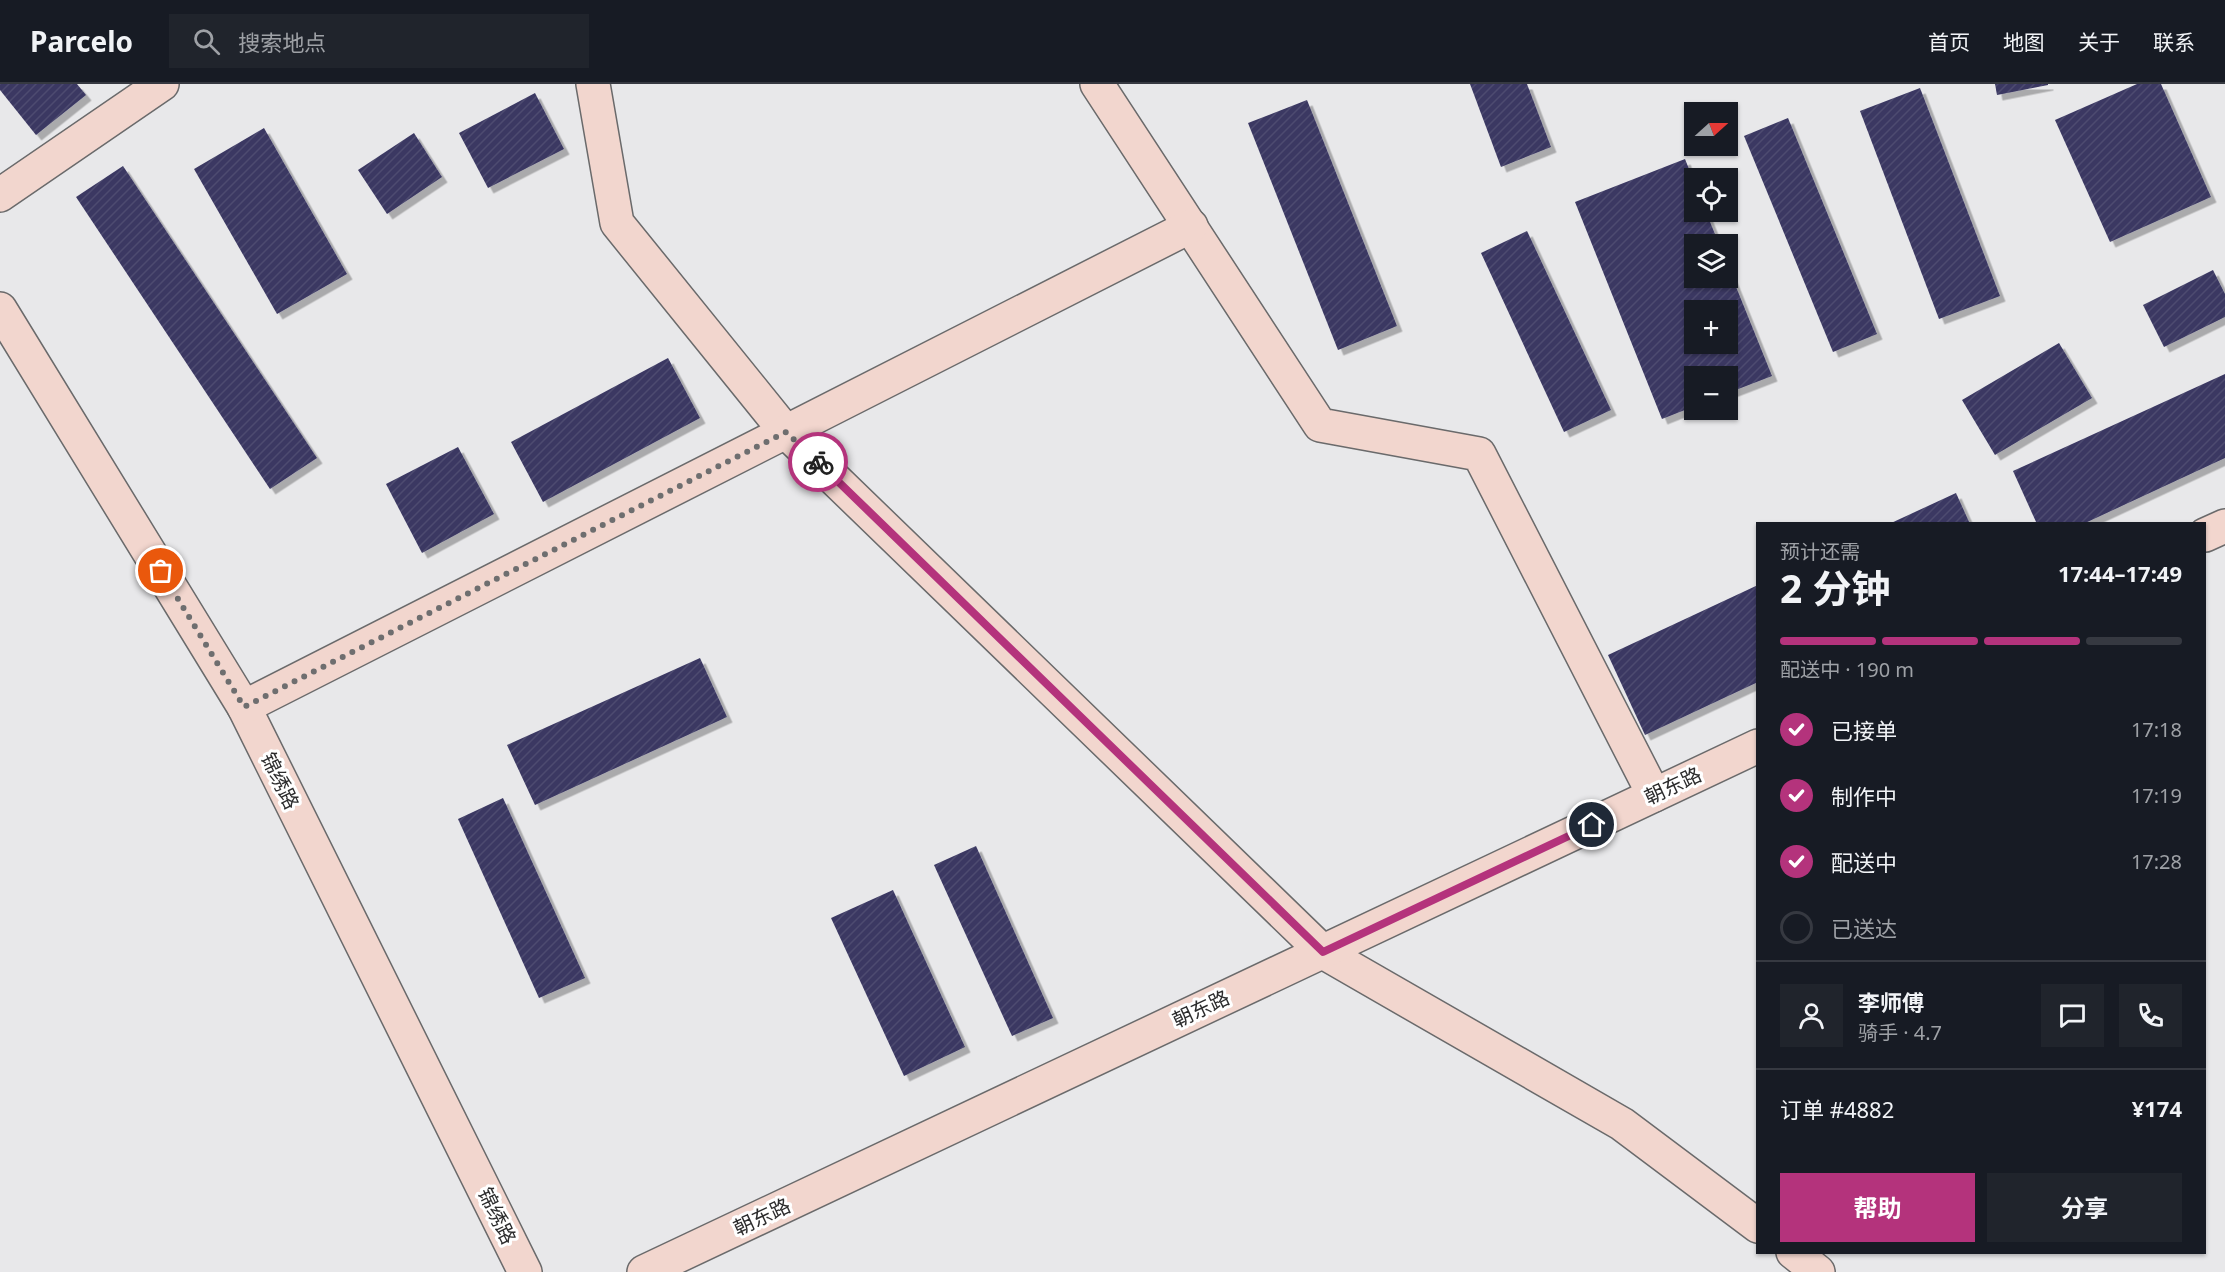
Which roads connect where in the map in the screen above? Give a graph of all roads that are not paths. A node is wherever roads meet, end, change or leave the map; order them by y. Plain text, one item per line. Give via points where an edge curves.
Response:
1 (162, 84) edge
2 (593, 84) edge
3 (1097, 84) edge
4 (0, 195) edge
5 (1191, 226) junction
6 (0, 309) edge
7 (786, 432) junction
8 (2225, 526) edge
9 (2206, 535) edge
10 (244, 707) junction
11 (1756, 747) edge
12 (1654, 795) junction
13 (1323, 952) junction
14 (1756, 1224) edge
15 (1796, 1254) edge
16 (525, 1272) edge
17 (644, 1272) edge
18 (1818, 1272) edge

1 - 4 street
2 - 7 street via 617,223
3 - 5 street
5 - 7 street
5 - 12 street via 1320,425 1479,454
6 - 10 street, 锦绣路
7 - 10 street
7 - 13 street
8 - 9 street
10 - 16 street, 锦绣路
11 - 12 street, 朝东路
12 - 13 street, 朝东路
13 - 14 street via 1622,1124
13 - 17 street, 朝东路
15 - 18 street

